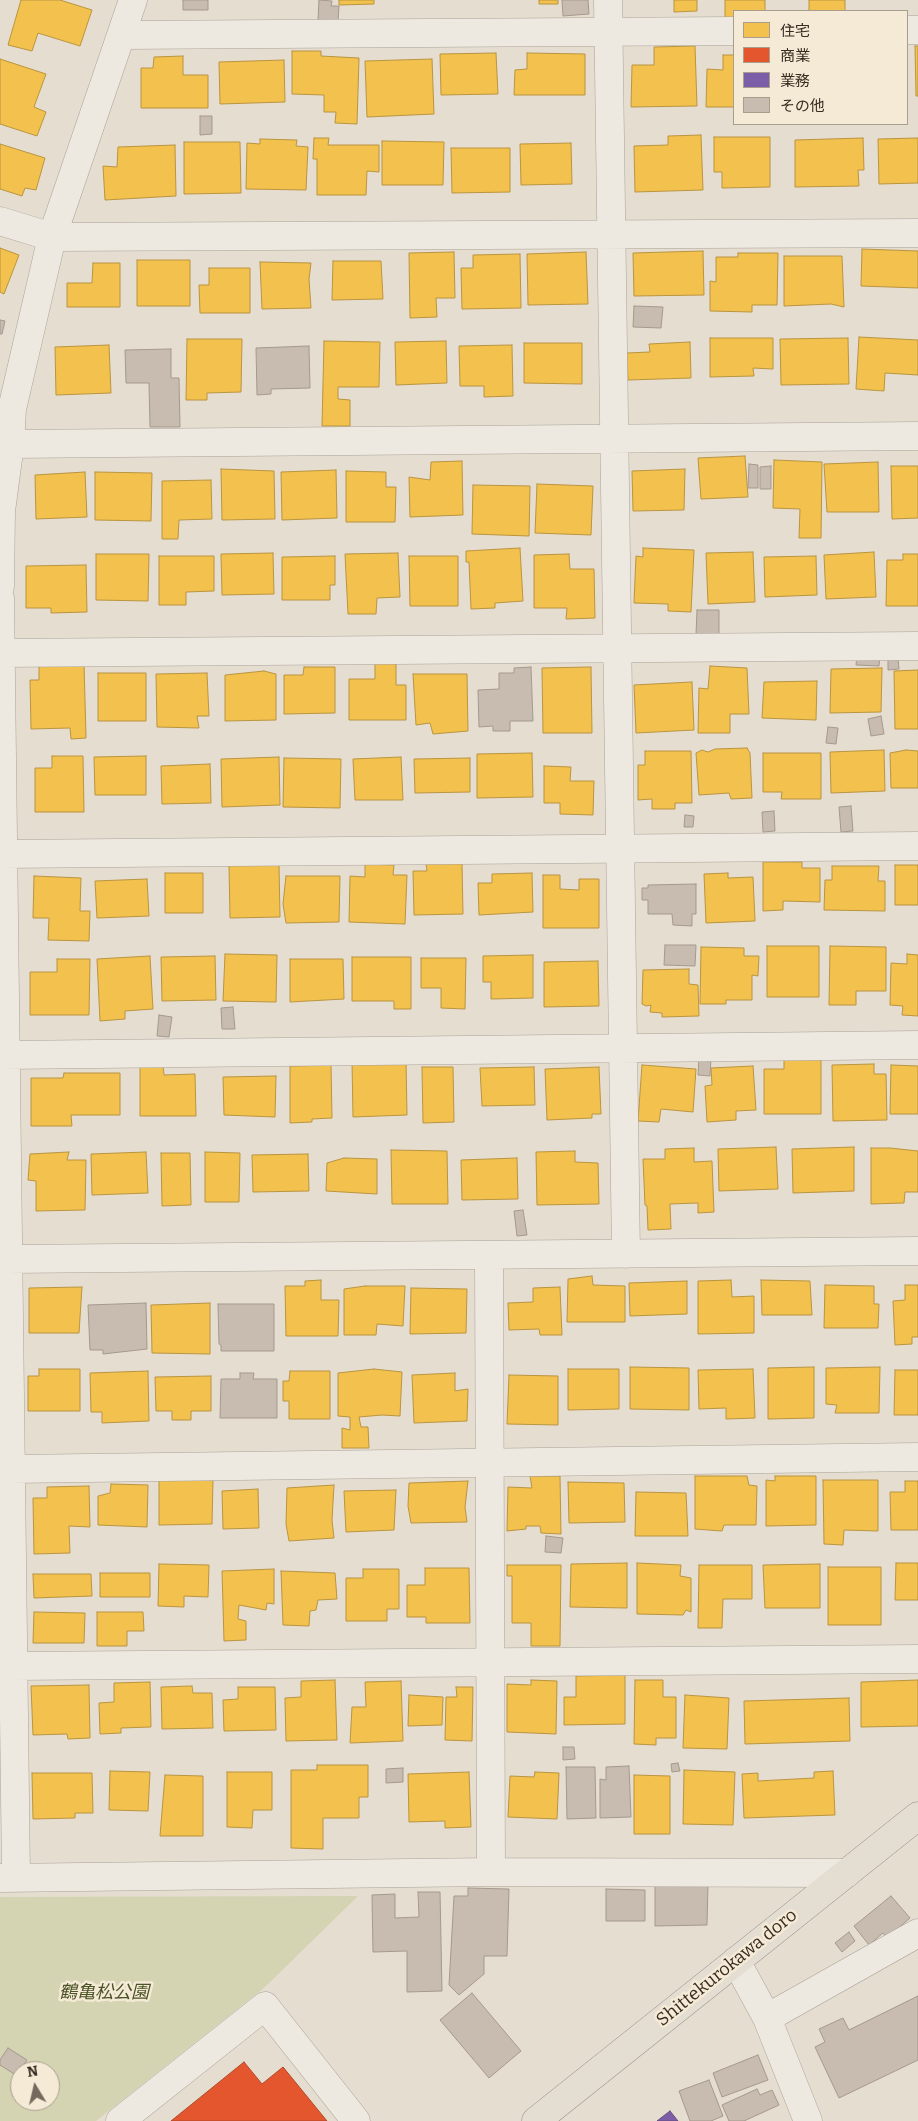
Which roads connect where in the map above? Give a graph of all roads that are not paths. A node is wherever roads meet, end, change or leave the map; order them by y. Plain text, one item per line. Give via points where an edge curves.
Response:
1 (133, 0) edge
2 (608, 0) edge
3 (733, 31) edge
4 (609, 32) junction
5 (122, 35) junction
6 (0, 221) edge
7 (918, 233) edge
8 (613, 234) junction
9 (52, 237) junction
10 (918, 436) edge
11 (614, 438) junction
12 (10, 444) junction
13 (0, 586) edge
14 (0, 598) edge
15 (918, 646) edge
16 (617, 648) junction
17 (1, 653) edge
18 (918, 846) edge
19 (620, 848) junction
20 (3, 854) junction
21 (918, 1046) edge
22 (623, 1048) junction
23 (6, 1055) junction
24 (3, 1129) edge
25 (918, 1251) edge
26 (626, 1254) junction
27 (489, 1255) junction
28 (8, 1260) junction
29 (918, 1457) edge
30 (490, 1462) junction
31 (11, 1469) junction
32 (6, 1548) edge
33 (918, 1659) edge
34 (490, 1662) junction
35 (13, 1666) junction
36 (918, 1816) edge
37 (491, 1872) junction
38 (847, 1873) junction
39 (8, 1878) edge
40 (918, 1933) edge
41 (736, 1961) junction
42 (767, 2018) junction
43 (120, 2121) edge
44 (356, 2121) edge
45 (536, 2121) edge
46 (808, 2121) edge

1 - 5 street
2 - 4 street
3 - 4 street
4 - 5 street
4 - 8 street
5 - 9 street
6 - 9 street
7 - 8 street
8 - 9 street
8 - 11 street
9 - 12 street via 12,409
10 - 11 street
11 - 12 street
11 - 16 street
12 - 13 street via 1,512
14 - 17 street
15 - 16 street
16 - 17 street
16 - 19 street
17 - 20 street
18 - 19 street
19 - 20 street
19 - 22 street
20 - 23 street
21 - 22 street
22 - 23 street
22 - 26 street
23 - 24 street
24 - 28 street
25 - 26 street
26 - 27 street
27 - 28 street
27 - 30 street
28 - 31 street
29 - 30 street
30 - 31 street
30 - 34 street
31 - 32 street
32 - 35 street
33 - 34 street
34 - 35 street
34 - 37 street
35 - 39 street
36 - 38 main road, Shittekurokawa doro
37 - 38 street
37 - 39 street
38 - 41 main road, Shittekurokawa doro
40 - 42 street
41 - 42 street
41 - 45 main road, Shittekurokawa doro
42 - 46 street
43 - 44 street via 264,2006

